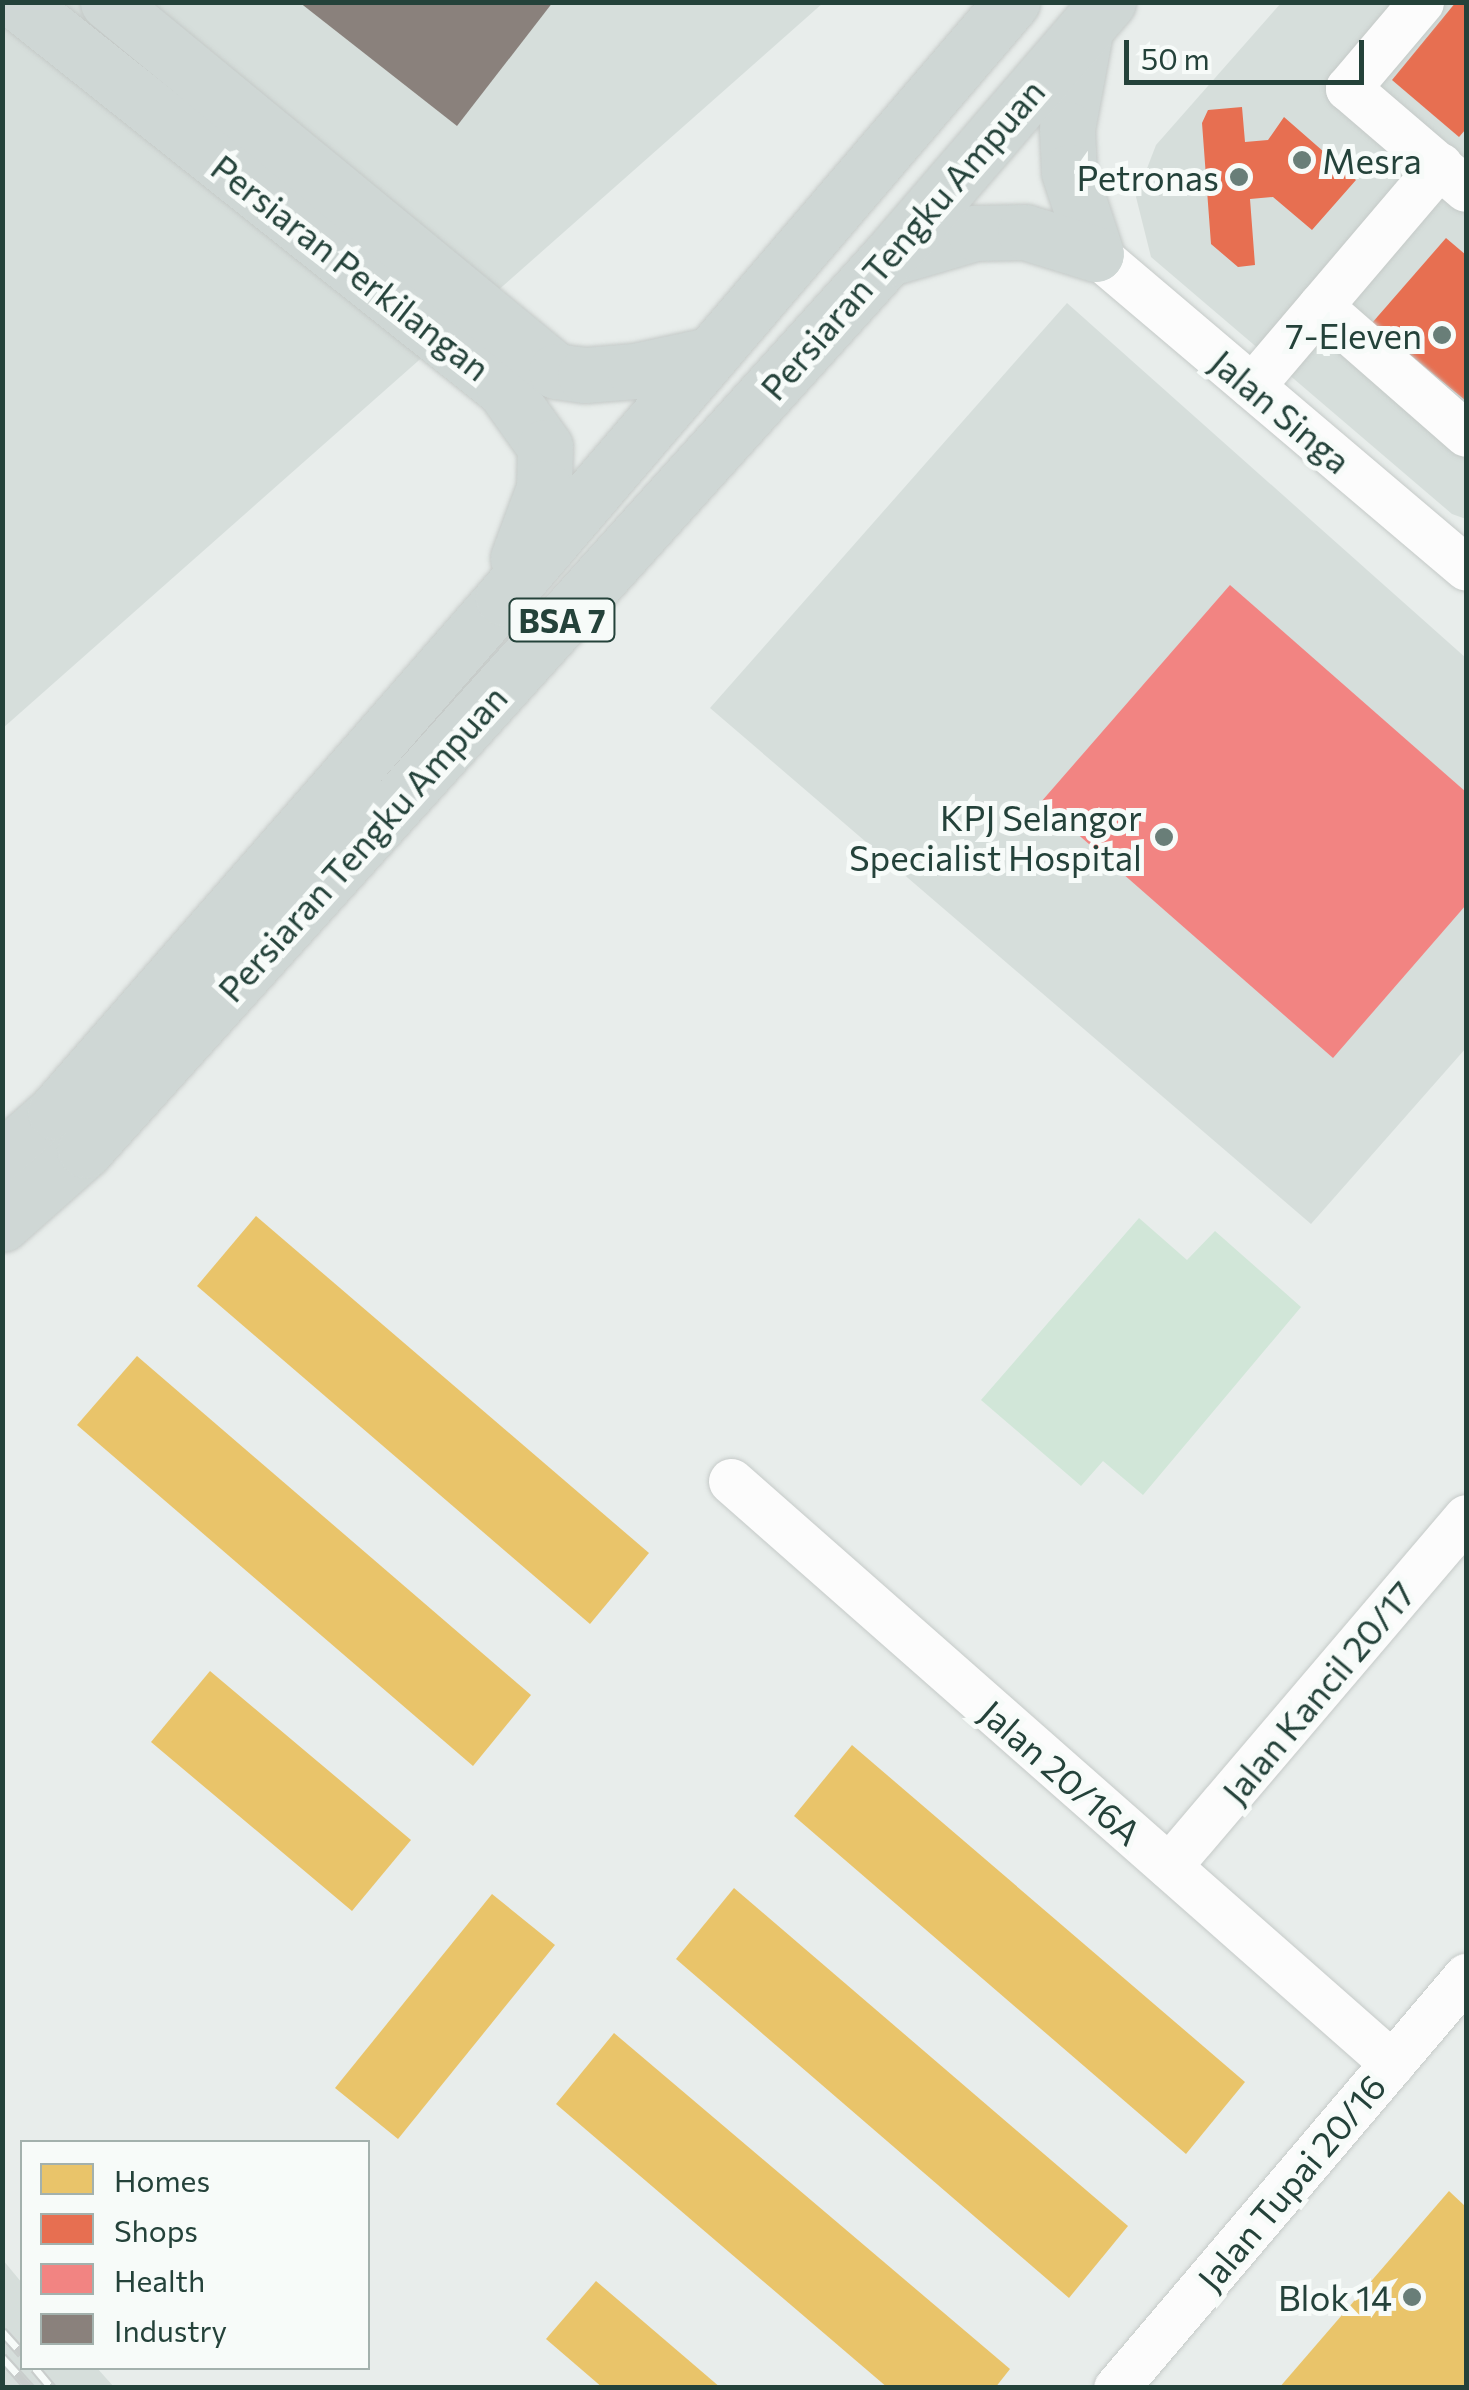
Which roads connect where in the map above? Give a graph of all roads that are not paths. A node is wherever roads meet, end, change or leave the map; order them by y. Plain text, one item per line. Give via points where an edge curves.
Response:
1 (18, 2) edge
2 (108, 2) edge
3 (1012, 2) edge
4 (1421, 2) edge
5 (1097, 16) edge
6 (1453, 177) edge
7 (1096, 254) junction
8 (887, 259) junction
9 (1320, 306) junction
10 (709, 355) junction
11 (1252, 386) junction
12 (1466, 434) edge
13 (1466, 568) edge
14 (503, 598) junction
15 (2, 1159) edge
16 (2, 1224) edge
17 (731, 1481) dead end
18 (1466, 1517) edge
19 (1169, 1866) junction
20 (1466, 1976) edge
21 (1392, 2063) junction
22 (1116, 2388) edge

1 - 14 main road, Persiaran Perkilangan via 504,389 530,420 545,447 544,488
2 - 10 main road via 556,371 635,371
3 - 10 main road, Persiaran Tengku Ampuan / BSA 7
4 - 6 street via 1348,88
5 - 7 main road via 1066,129 1068,172
5 - 8 main road, Persiaran Tengku Ampuan / BSA 7
6 - 9 street
7 - 8 main road via 1025,232 974,234
7 - 11 street, Jalan Singa
8 - 16 main road, Persiaran Tengku Ampuan / BSA 7 via 85,1150
9 - 11 street
9 - 12 street
10 - 14 main road, Persiaran Tengku Ampuan / BSA 7
11 - 13 street, Jalan Singa
14 - 15 main road, Persiaran Tengku Ampuan / BSA 7 via 68,1097
17 - 19 street, Jalan 20/16A
18 - 19 street, Jalan Kancil 20/17
19 - 21 street, Jalan 20/16A
20 - 21 street, Jalan Tupai 20/16
21 - 22 street, Jalan Tupai 20/16

